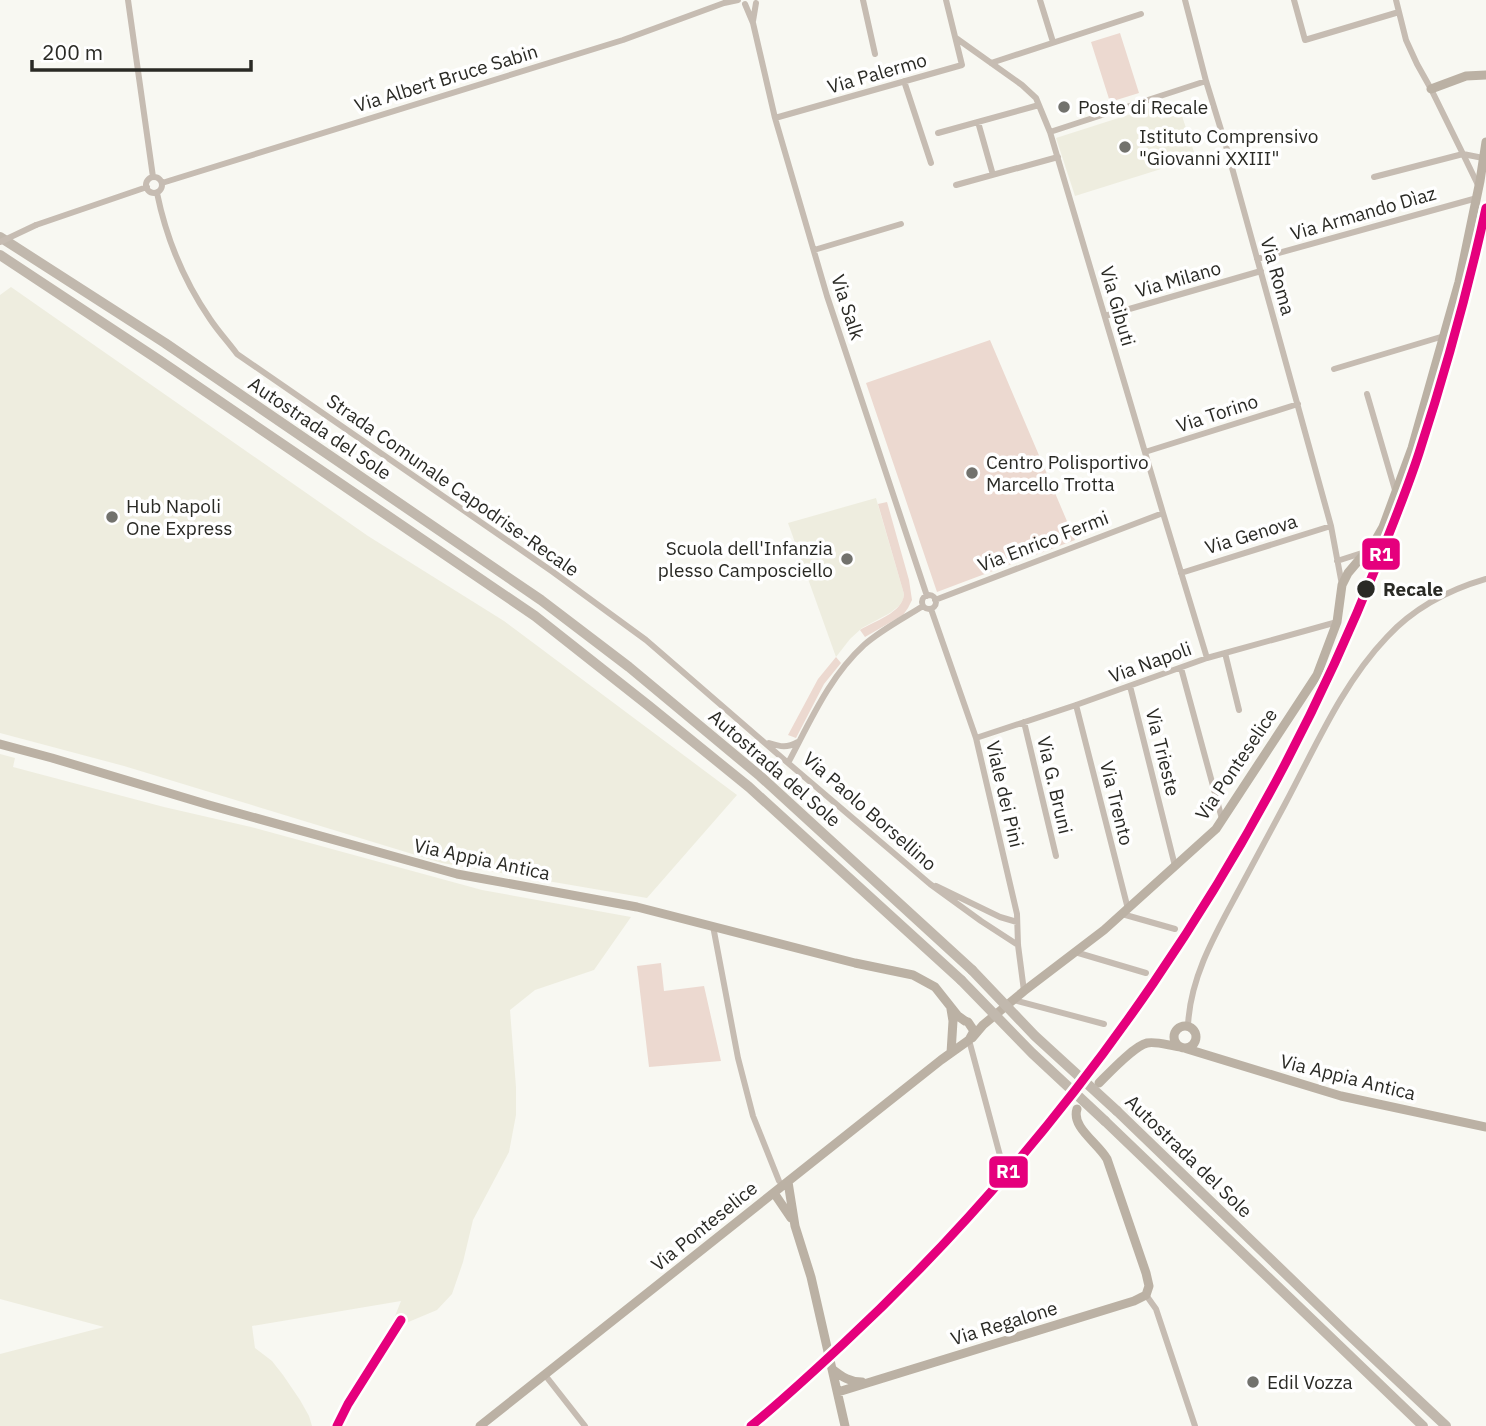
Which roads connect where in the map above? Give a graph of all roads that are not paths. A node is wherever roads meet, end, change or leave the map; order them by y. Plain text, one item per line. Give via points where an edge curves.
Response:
1 (128, 0) edge
2 (738, 0) edge
3 (863, 0) edge
4 (946, 0) edge
5 (1040, 0) edge
6 (1185, 0) edge
7 (1294, 0) edge
8 (1396, 0) edge
9 (756, 1) edge
10 (744, 2) edge
11 (1399, 12) junction
12 (1141, 14) dead end
13 (753, 23) junction
14 (956, 38) junction
15 (1053, 42) junction
16 (875, 54) dead end
17 (990, 63) junction
18 (1486, 75) edge
19 (904, 81) junction
20 (1206, 81) junction
21 (1431, 89) junction
22 (1039, 105) junction
23 (775, 118) junction
24 (978, 122) junction
25 (1051, 132) junction
26 (938, 134) dead end
27 (1486, 142) edge
28 (1463, 155) junction
29 (1058, 157) junction
30 (1483, 158) junction
31 (931, 163) dead end
32 (993, 175) junction
33 (153, 177) junction
34 (1374, 177) dead end
35 (162, 183) junction
36 (956, 185) dead end
37 (146, 187) junction
38 (1479, 187) junction
39 (157, 193) junction
40 (1477, 198) junction
41 (901, 224) dead end
42 (0, 237) edge
43 (0, 242) edge
44 (814, 250) junction
45 (0, 256) edge
46 (1257, 259) junction
47 (1261, 271) junction
48 (1105, 316) junction
49 (1444, 336) junction
50 (1334, 369) dead end
51 (1367, 394) dead end
52 (1298, 404) junction
53 (1145, 452) junction
54 (1396, 492) junction
55 (1163, 513) junction
56 (1331, 526) junction
57 (1367, 551) junction
58 (1337, 561) junction
59 (1181, 573) junction
60 (1486, 579) edge
61 (1342, 585) junction
62 (927, 596) junction
63 (935, 600) junction
64 (923, 606) junction
65 (931, 609) junction
66 (1337, 622) junction
67 (1226, 653) junction
68 (1208, 658) junction
69 (1181, 668) junction
70 (1130, 686) junction
71 (1076, 705) junction
72 (1239, 710) dead end
73 (1024, 722) junction
74 (976, 738) junction
75 (763, 741) junction
76 (800, 741) junction
77 (0, 744) edge
78 (788, 763) junction
79 (1222, 819) junction
80 (1056, 856) dead end
81 (1175, 866) junction
82 (930, 884) junction
83 (1125, 911) junction
84 (1017, 922) junction
85 (713, 926) junction
86 (1175, 929) dead end
87 (1018, 945) junction
88 (1074, 953) junction
89 (1146, 973) dead end
90 (1024, 991) junction
91 (1014, 1000) junction
92 (951, 1007) junction
93 (966, 1022) junction
94 (985, 1023) junction
95 (1104, 1024) dead end
96 (1188, 1026) junction
97 (953, 1031) junction
98 (1175, 1032) junction
99 (1197, 1037) junction
100 (969, 1040) junction
101 (1159, 1044) junction
102 (1182, 1048) junction
103 (951, 1053) junction
104 (1203, 1054) junction
105 (1099, 1083) dead end
106 (1077, 1109) dead end
107 (1486, 1127) edge
108 (1002, 1163) dead end
109 (783, 1182) junction
110 (774, 1193) junction
111 (795, 1226) junction
112 (1146, 1295) junction
113 (832, 1369) junction
114 (545, 1375) junction
115 (871, 1382) junction
116 (838, 1392) junction
117 (480, 1426) edge
118 (585, 1426) edge
119 (845, 1426) edge
120 (1195, 1426) edge
121 (1423, 1426) edge
122 (1446, 1426) edge

1 - 33 street
2 - 35 street, Via Albert Bruce Sabin
3 - 16 street
4 - 14 street
5 - 15 street
6 - 20 street, Via Roma
7 - 11 street via 1305,40
8 - 11 street
9 - 10 street, Via Salk
9 - 13 street, Via Salk
10 - 13 street, Via Salk
11 - 21 street via 1406,40
12 - 15 street
13 - 23 street, Via Salk
14 - 17 street, Via Gibuti
14 - 19 street, Via Palermo via 962,65
15 - 17 street
17 - 22 street, Via Gibuti via 1022,85
18 - 21 street via 1466,76
19 - 23 street, Via Palermo
19 - 31 street
20 - 25 street
20 - 46 street, Via Roma
21 - 28 street
22 - 24 street
22 - 25 street, Via Gibuti
23 - 44 street, Via Salk
24 - 26 street
24 - 32 street
25 - 29 street, Via Gibuti
27 - 30 street, Via Ponteselice
28 - 30 street
28 - 34 street
28 - 38 street
29 - 32 street
29 - 48 street, Via Gibuti
30 - 38 street, Via Ponteselice
32 - 36 street
33 - 35 street
33 - 37 street
35 - 39 street
37 - 39 street
37 - 43 street, bridge
38 - 40 street, Via Ponteselice
39 - 75 street, Strada Comunale Capodrise-Recale via 178,260 209,318 237,354 646,640
40 - 46 street, Via Armando Dìaz
40 - 49 street, Via Ponteselice
41 - 44 street
42 - 122 highway, Autostrada del Sole, bridge via 165,343 541,600 629,667 761,776 972,970
44 - 62 street, Via Salk
45 - 121 highway, Autostrada del Sole, bridge via 535,616 748,787 961,980
46 - 47 street, Via Roma
47 - 48 street, Via Milano
47 - 52 street, Via Roma
48 - 53 street, Via Gibuti
49 - 50 street
49 - 54 street, Via Ponteselice
51 - 54 street
52 - 53 street, Via Torino
52 - 56 street, Via Roma
53 - 55 street, Via Gibuti
54 - 57 street, Via Ponteselice via 1383,527
55 - 59 street, Via Gibuti
55 - 63 street, Via Enrico Fermi
56 - 58 street, Via Roma
56 - 59 street, Via Genova
57 - 58 street
57 - 61 street, Via Ponteselice
58 - 61 street, Via Roma
59 - 68 street, Via Gibuti
60 - 96 street via 1418,609 1386,637 1349,687 1214,937 1193,990
61 - 66 street, Via Ponteselice
62 - 63 street
62 - 64 street
63 - 65 street
64 - 65 street
64 - 76 street, Via Paolo Borsellino via 873,638 848,663
65 - 74 street, Viale dei Pini
66 - 67 street, Via Napoli
66 - 79 street, Via Ponteselice via 1317,675
67 - 68 street, Via Napoli
67 - 72 street
68 - 69 street, Via Napoli
69 - 70 street, Via Napoli
69 - 79 street
70 - 71 street, Via Napoli
70 - 81 street, Via Trieste
71 - 73 street, Via Napoli
71 - 83 street, Via Trento
73 - 74 street, Via Napoli
73 - 80 street, Via G. Bruni
74 - 84 street, Viale dei Pini
75 - 76 street via 789,747
75 - 78 street, Strada Comunale Capodrise-Recale
76 - 78 street, Via Paolo Borsellino
77 - 85 street, Via Appia Antica via 457,874
78 - 82 street, Via Paolo Borsellino
79 - 81 street, Via Ponteselice
81 - 83 street, Via Ponteselice
82 - 84 street, Via Paolo Borsellino
82 - 87 street, Via Paolo Borsellino
83 - 86 street
83 - 88 street, Via Ponteselice
84 - 87 street, Viale dei Pini
85 - 92 street, Via Appia Antica via 913,975 934,987
85 - 109 street via 738,1058 754,1116
87 - 90 street, Viale dei Pini
88 - 89 street
88 - 90 street, Via Ponteselice
90 - 91 street, Via Ponteselice
91 - 94 street, Via Ponteselice
91 - 95 street
92 - 93 street, Via Appia Antica
92 - 97 street
93 - 94 street
93 - 97 street via 958,1023
93 - 100 street via 974,1031
94 - 100 street, Via Ponteselice
96 - 98 street
96 - 99 street
97 - 100 street via 956,1041
97 - 103 street
98 - 101 street
98 - 102 street via 1175,1041
99 - 102 street via 1191,1047
99 - 104 street
100 - 103 street, Via Ponteselice
100 - 108 street
101 - 102 street, Via Appia Antica
101 - 105 street via 1139,1046
102 - 104 street, Via Appia Antica
103 - 109 street, Via Ponteselice
104 - 107 street, Via Appia Antica via 1341,1096
106 - 112 street via 1078,1125 1107,1159 1146,1273
109 - 110 street, Via Ponteselice
109 - 111 street
110 - 111 street
110 - 114 street, Via Ponteselice
111 - 113 street
112 - 115 street, Via Regalone
112 - 120 street via 1156,1309
113 - 115 street via 855,1382
113 - 116 street
114 - 117 street, Via Ponteselice
114 - 118 street
115 - 116 street, Via Regalone
116 - 119 street

